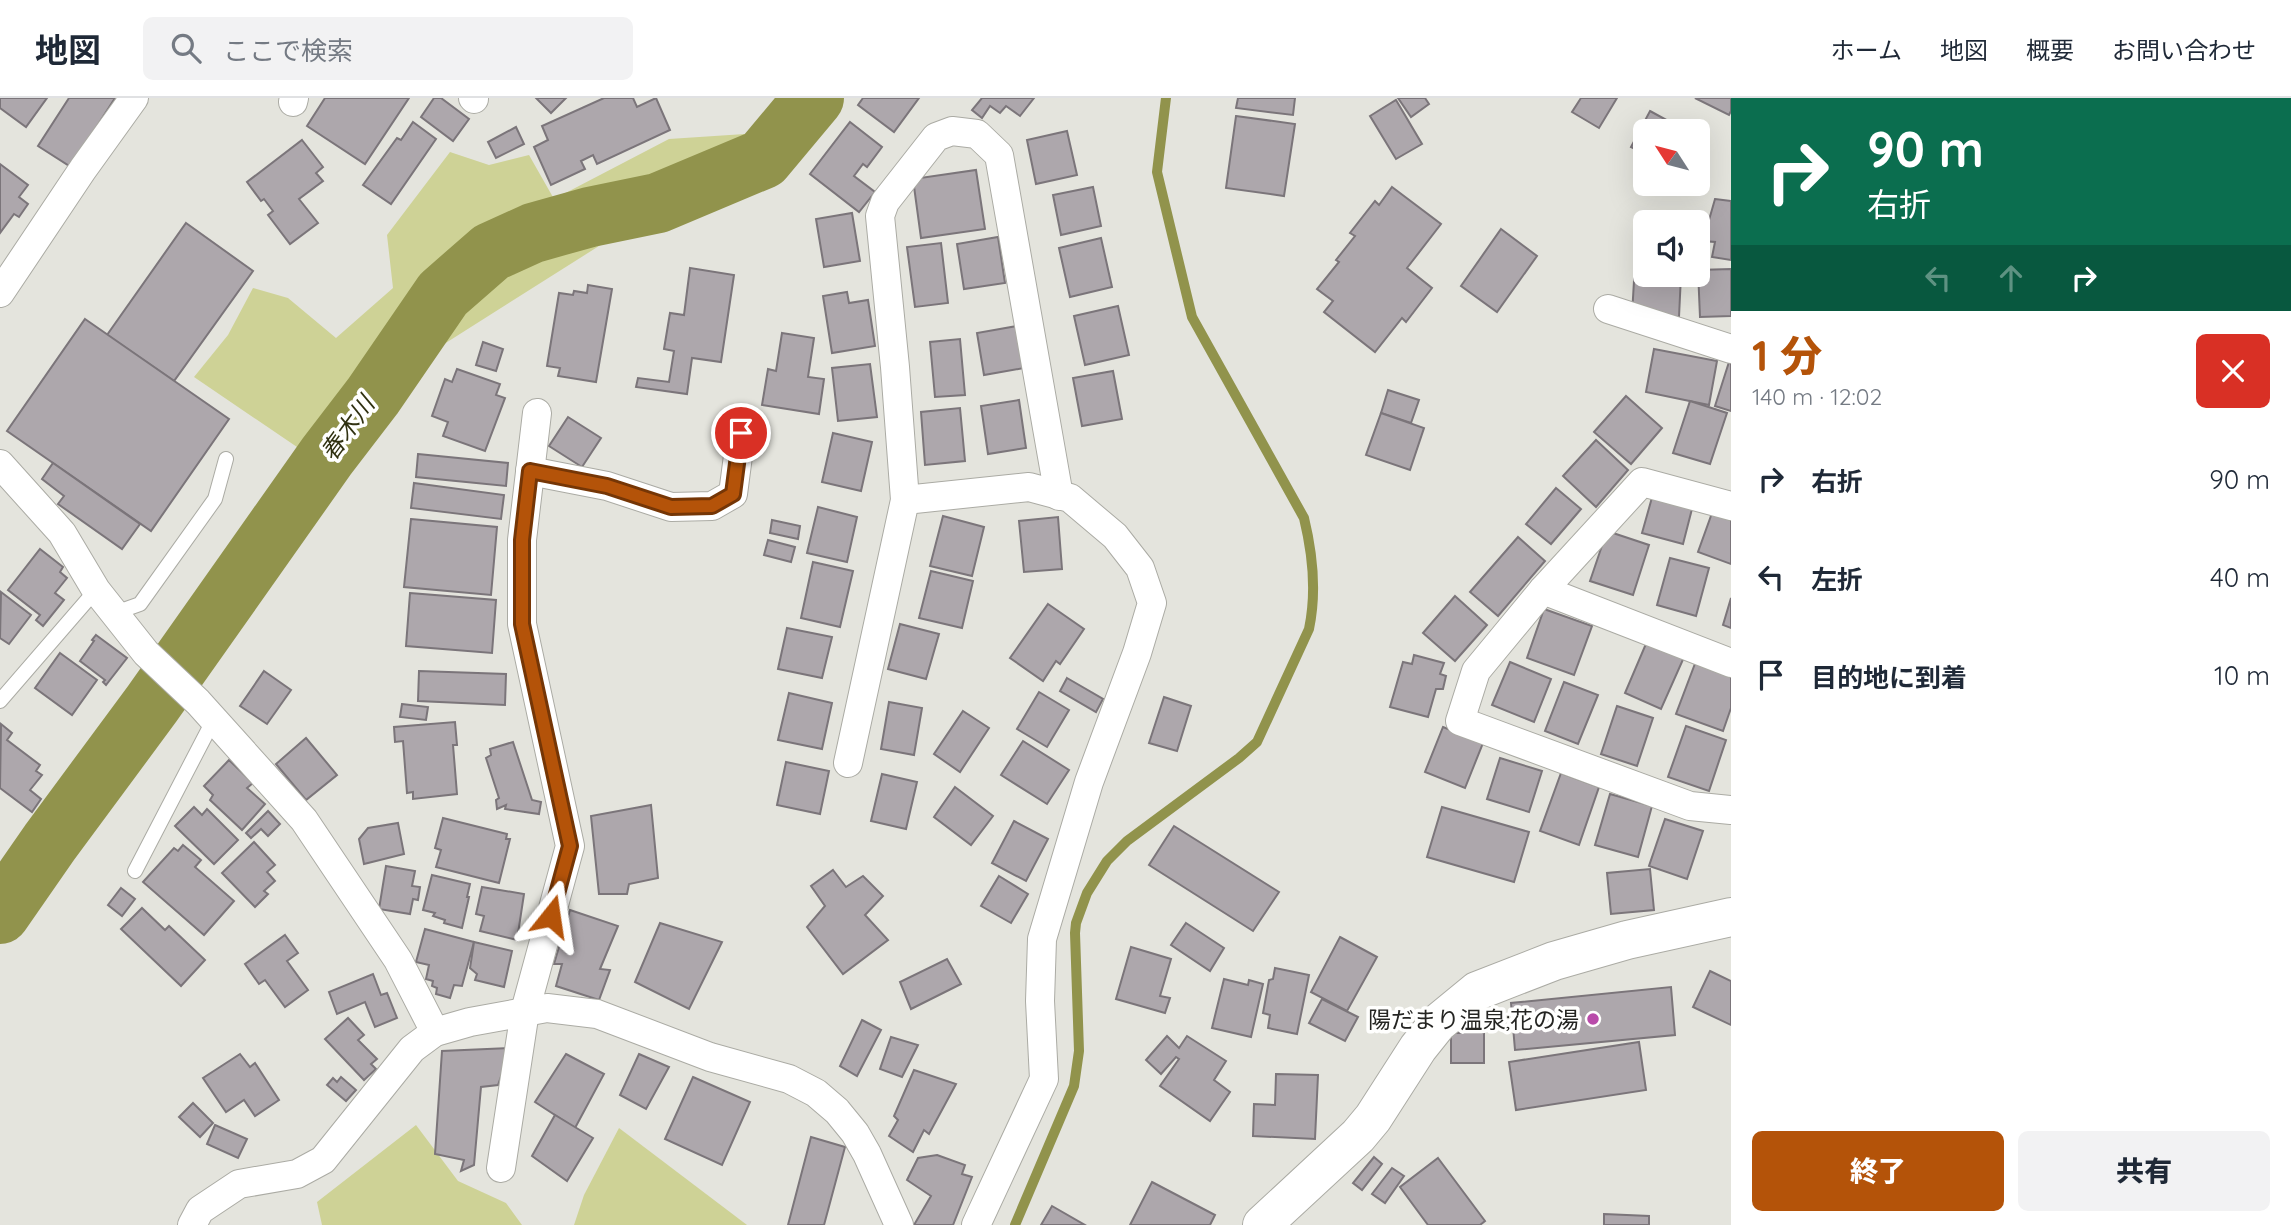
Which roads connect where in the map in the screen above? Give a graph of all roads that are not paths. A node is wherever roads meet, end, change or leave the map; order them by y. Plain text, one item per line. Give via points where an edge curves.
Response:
1 (134, 98) edge
2 (0, 293) edge
3 (1608, 309) dead end
4 (1731, 349) edge
5 (537, 413) dead end
6 (741, 433) dead end
7 (226, 459) dead end
8 (0, 464) edge
9 (530, 471) junction
10 (1059, 495) junction
11 (905, 500) junction
12 (1731, 506) edge
13 (96, 590) junction
14 (1543, 590) junction
15 (112, 614) junction
16 (1731, 663) edge
17 (0, 701) edge
18 (206, 711) junction
19 (848, 763) dead end
20 (1731, 810) edge
21 (135, 871) dead end
22 (1731, 917) edge
23 (525, 1011) junction
24 (435, 1032) junction
25 (501, 1168) dead end
26 (192, 1225) edge
27 (898, 1225) edge
28 (976, 1225) edge
29 (1262, 1225) edge

1 - 2 street
3 - 4 street
5 - 9 street
6 - 9 street via 733,494 712,506 671,507 607,486
7 - 15 lane via 215,499 140,604
8 - 13 street via 62,533
9 - 23 street via 522,540 522,624 570,846
10 - 11 street via 1028,487
10 - 11 street via 999,155 977,134 952,131 936,137 885,202 880,216
10 - 28 street via 1070,498 1115,536 1140,568 1152,603 1089,782 1042,939 1044,1079
11 - 19 street
12 - 14 street via 1642,482
13 - 15 street
13 - 17 lane
14 - 16 street
14 - 20 street via 1476,670 1460,721 1690,806
15 - 18 street
18 - 21 lane
18 - 24 street via 304,820 398,960
22 - 29 street via 1554,961 1477,991 1437,1023 1358,1136
23 - 24 street
23 - 25 street
23 - 27 street via 597,1014 709,1056 789,1079 816,1094 855,1133
24 - 26 street via 412,1049 323,1160 297,1174 239,1184 200,1210

